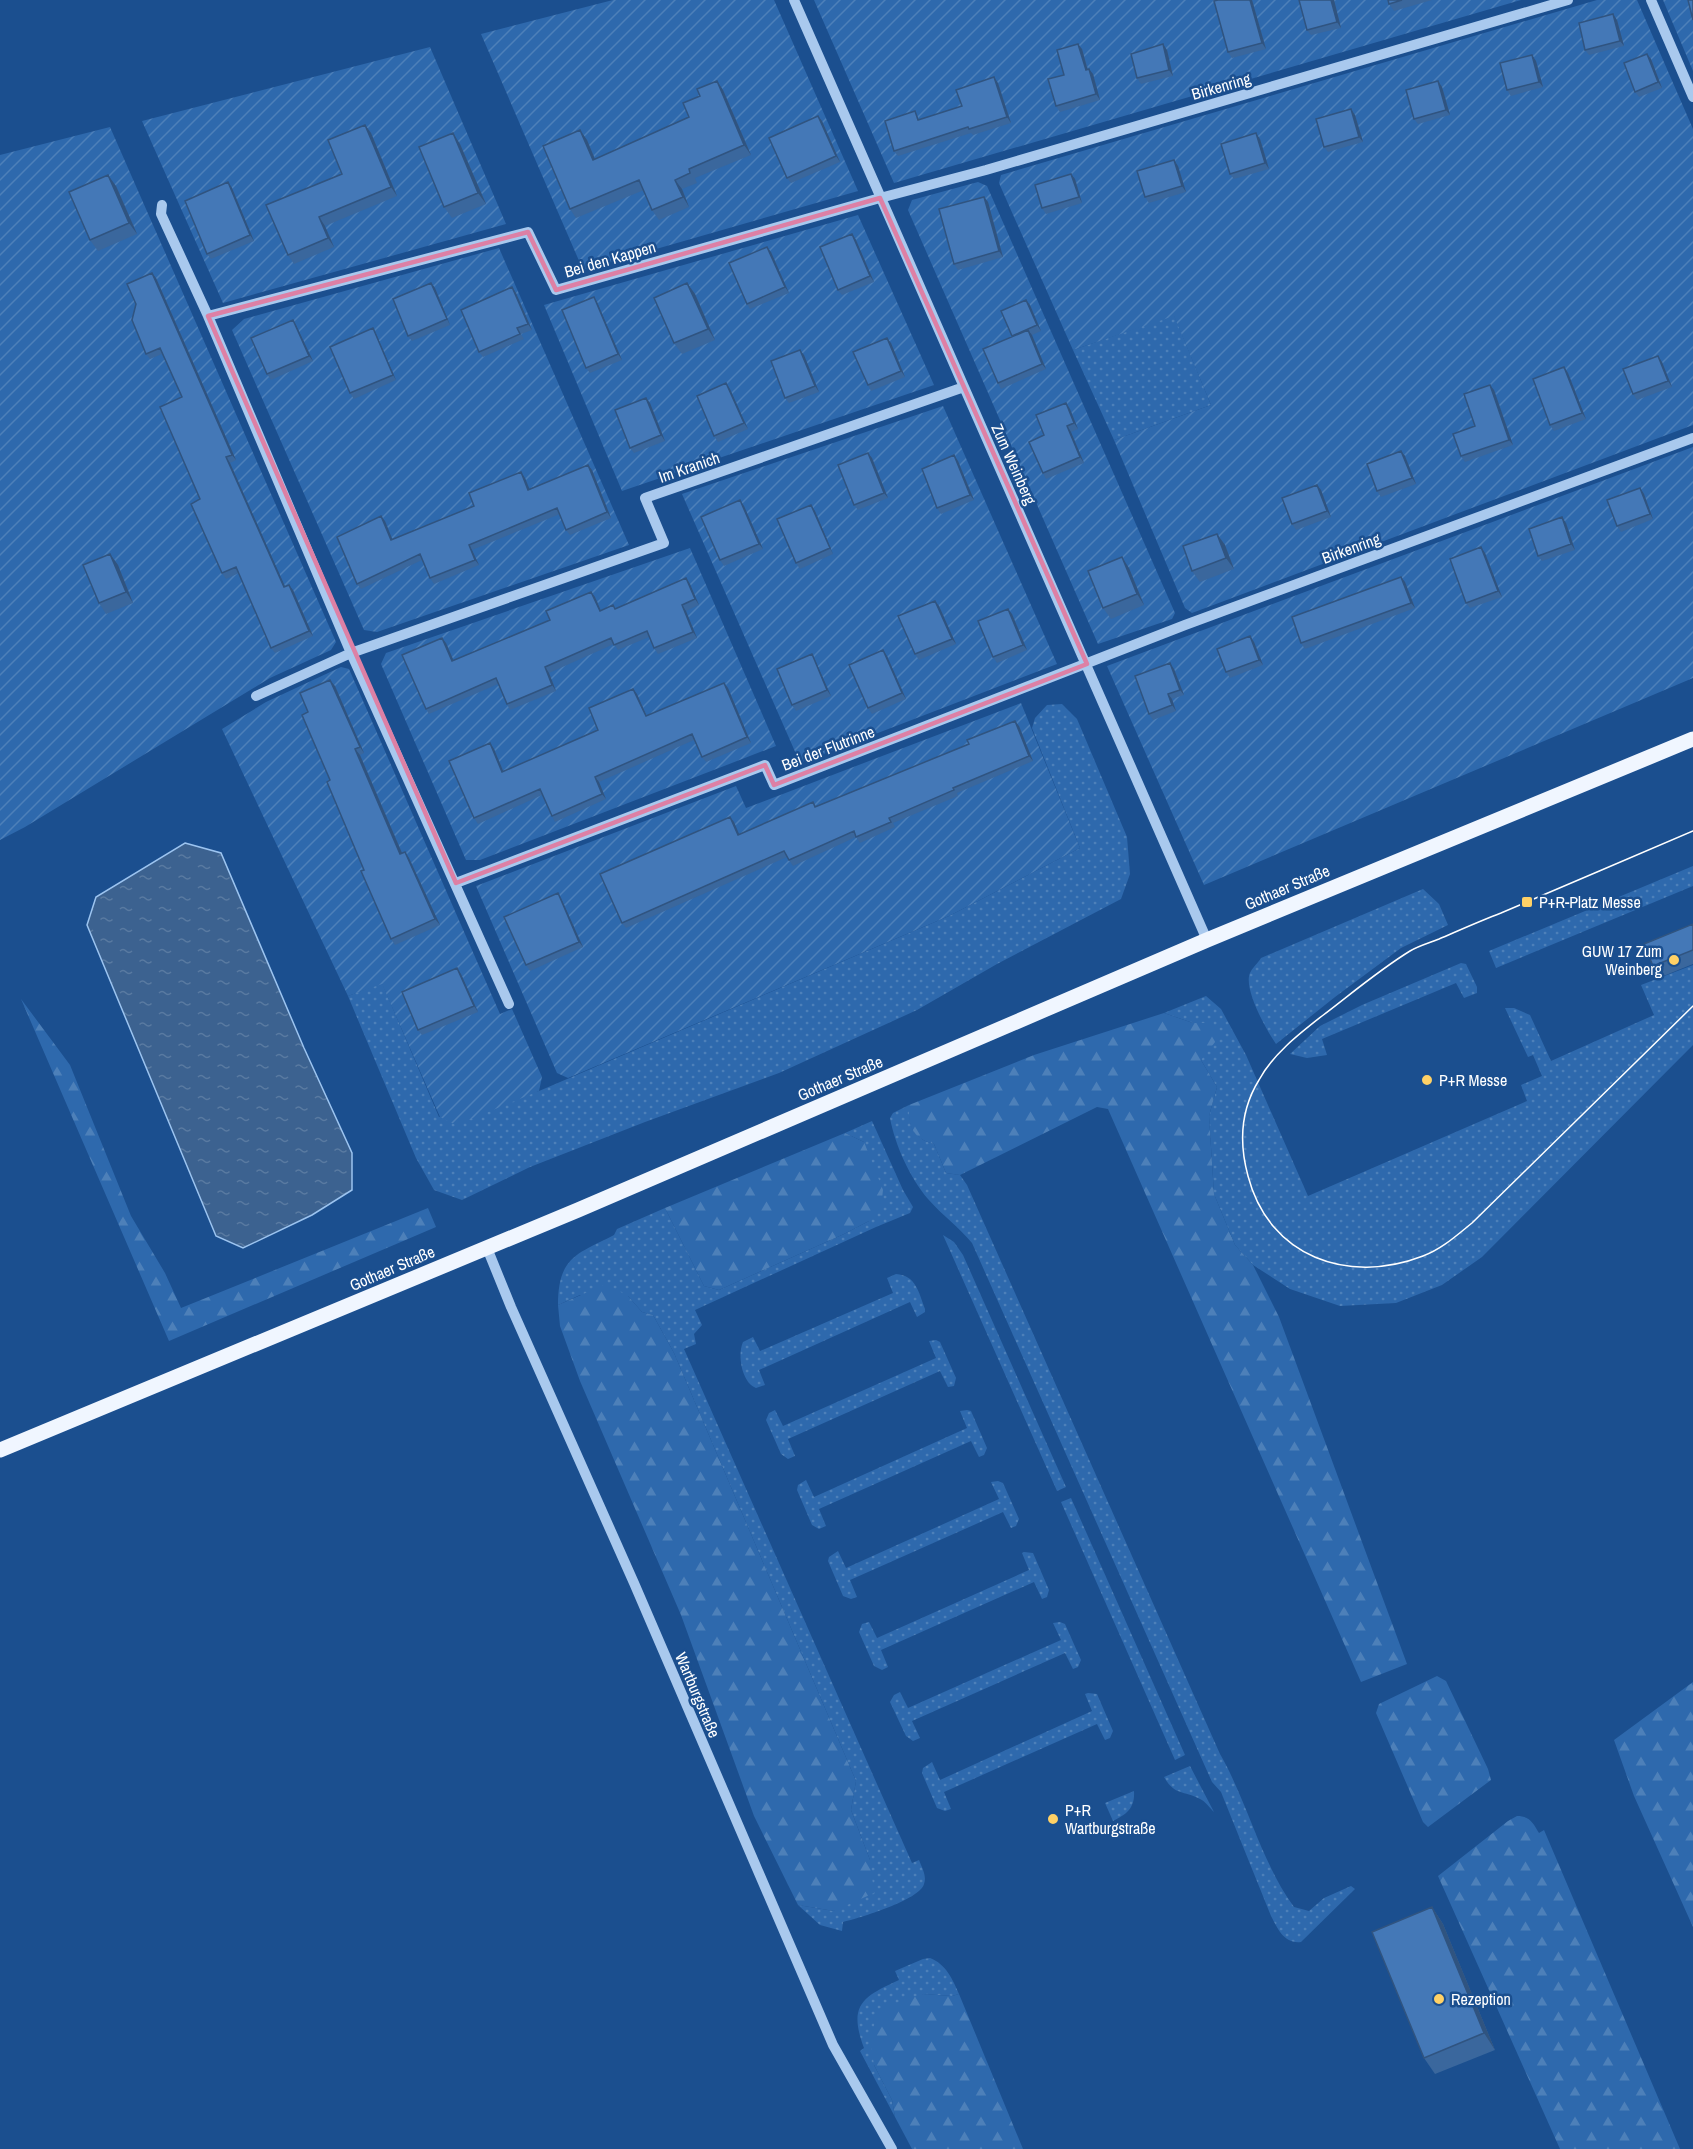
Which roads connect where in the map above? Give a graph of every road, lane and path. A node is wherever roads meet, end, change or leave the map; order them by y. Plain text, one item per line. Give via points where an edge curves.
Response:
1 (794, 0) edge
2 (1568, 0) edge
3 (1651, 0) edge
4 (1693, 97) edge
5 (880, 198) junction
6 (162, 205) dead end
7 (208, 316) junction
8 (964, 387) junction
9 (1693, 438) edge
10 (351, 653) junction
11 (1087, 664) junction
12 (256, 696) dead end
13 (1693, 739) edge
14 (456, 883) junction
15 (1208, 940) junction
16 (509, 1004) dead end
17 (487, 1248) junction
18 (0, 1450) edge
19 (892, 2149) edge

1 - 5 street, Zum Weinberg
2 - 5 street, Birkenring
3 - 4 street
5 - 7 street, Bei den Kappen via 556,290 528,232
5 - 8 street, Zum Weinberg
6 - 7 street via 160,214
7 - 10 street
8 - 10 street, Im Kranich via 645,498 664,543
8 - 11 street, Zum Weinberg
9 - 11 street, Birkenring
10 - 12 street
10 - 14 street
11 - 14 street, Bei der Flutrinne via 774,785 765,765
11 - 15 street, Zum Weinberg
13 - 15 main road, Gothaer Straße
14 - 16 street
15 - 17 main road, Gothaer Straße
17 - 18 main road, Gothaer Straße
17 - 19 street, Wartburgstraße via 833,2045

